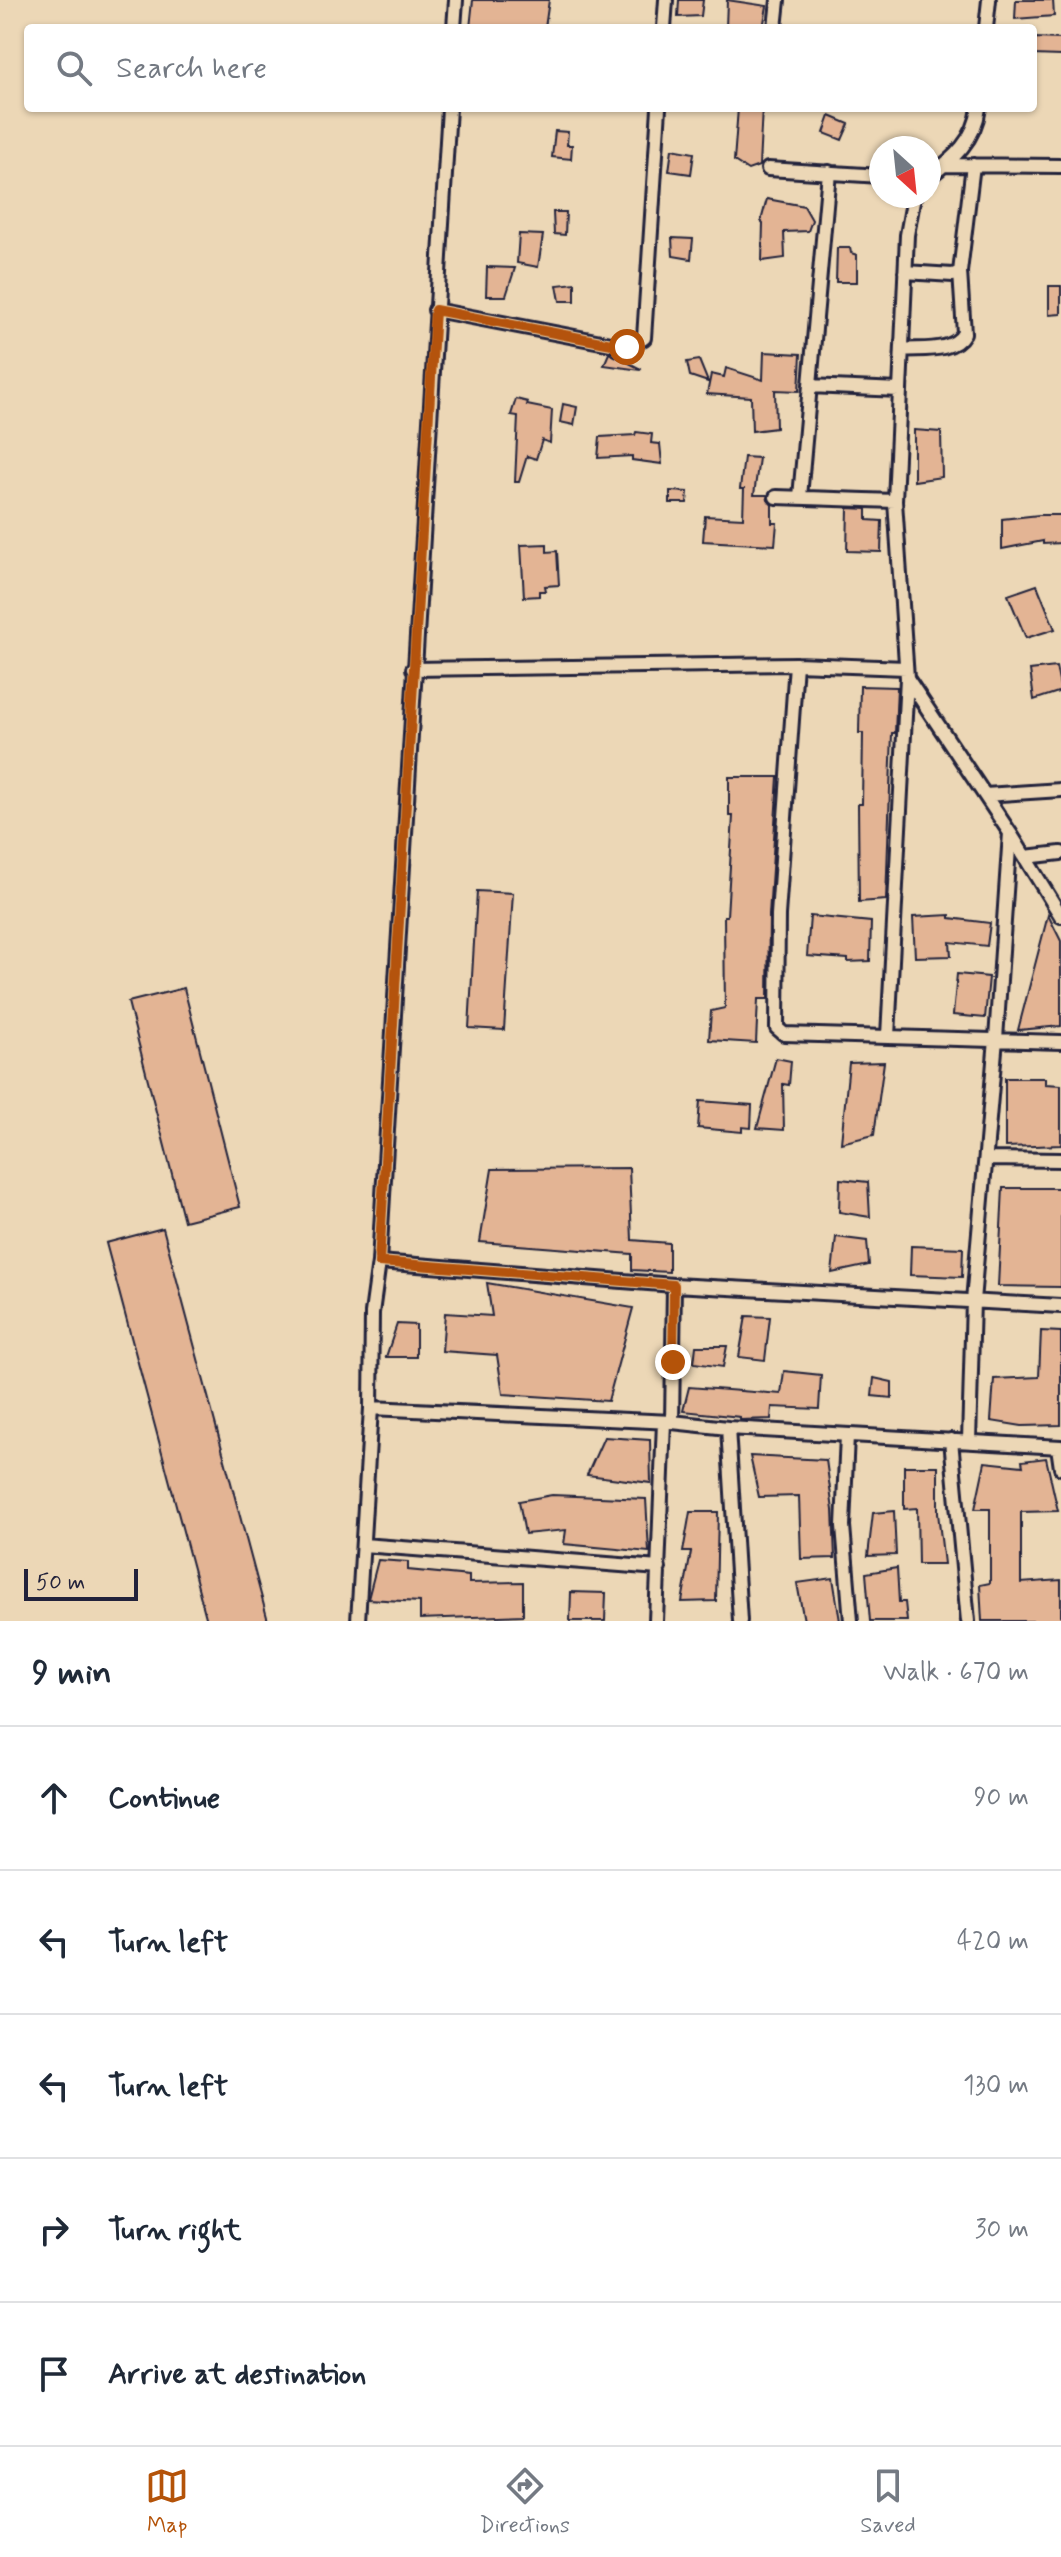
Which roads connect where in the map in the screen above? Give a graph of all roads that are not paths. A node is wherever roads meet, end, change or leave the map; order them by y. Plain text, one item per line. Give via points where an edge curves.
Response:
1 (456, 0) edge
2 (666, 0) edge
3 (778, 0) edge
4 (989, 0) edge
5 (454, 24) edge
6 (664, 24) edge
7 (775, 24) edge
8 (986, 24) edge
9 (449, 112) edge
10 (659, 112) edge
11 (978, 112) edge
12 (945, 165) junction
13 (973, 165) junction
14 (1061, 166) edge
15 (941, 168) edge
16 (768, 169) dead end
17 (829, 172) junction
18 (869, 175) edge
19 (912, 208) edge
20 (905, 272) junction
21 (960, 272) junction
22 (435, 310) junction
23 (902, 350) junction
24 (810, 386) junction
25 (899, 390) junction
26 (776, 497) dead end
27 (800, 497) junction
28 (895, 501) junction
29 (796, 664) junction
30 (413, 669) junction
31 (906, 673) junction
32 (1061, 790) edge
33 (985, 795) junction
34 (1010, 833) junction
35 (1061, 853) edge
36 (1025, 857) junction
37 (1061, 916) edge
38 (888, 1036) junction
39 (996, 1039) junction
40 (1061, 1042) edge
41 (986, 1159) junction
42 (1061, 1160) edge
43 (379, 1262) junction
44 (674, 1285) junction
45 (973, 1301) junction
46 (1061, 1306) edge
47 (371, 1408) junction
48 (668, 1422) junction
49 (728, 1428) junction
50 (847, 1435) junction
51 (951, 1440) junction
52 (969, 1441) junction
53 (1060, 1447) edge
54 (1061, 1468) edge
55 (363, 1545) junction
56 (659, 1568) junction
57 (358, 1621) edge
58 (656, 1621) edge
59 (740, 1621) edge
60 (851, 1621) edge
61 (968, 1621) edge

1 - 5 street
2 - 6 street
3 - 7 street
4 - 8 street
9 - 22 street
10 - 22 street via 644,338 627,347
11 - 12 street via 974,131
12 - 13 street
12 - 15 street
13 - 14 street
13 - 21 street
16 - 17 street
17 - 18 street
17 - 24 street
19 - 20 street
20 - 21 street
20 - 23 street
21 - 23 street via 960,341
22 - 30 street
23 - 25 street
24 - 25 street
24 - 27 street
25 - 28 street
26 - 27 street
27 - 28 street
28 - 31 street
29 - 30 street
29 - 31 street
29 - 38 street via 776,1025 784,1034
30 - 43 street
31 - 33 street
31 - 38 street
32 - 33 street
33 - 34 street
34 - 36 street
34 - 39 street
35 - 36 street
36 - 37 street
38 - 39 street
39 - 40 street
39 - 41 street
41 - 42 street
41 - 45 street
43 - 44 street
43 - 47 street via 372,1313
44 - 45 street
44 - 48 street
45 - 46 street
45 - 52 street
47 - 48 street
47 - 55 street
48 - 49 street
48 - 56 street
49 - 50 street
49 - 59 street
50 - 51 street
50 - 60 street via 843,1526
51 - 52 street
51 - 61 street
52 - 53 street
53 - 54 street
55 - 56 street
55 - 57 street
56 - 58 street

